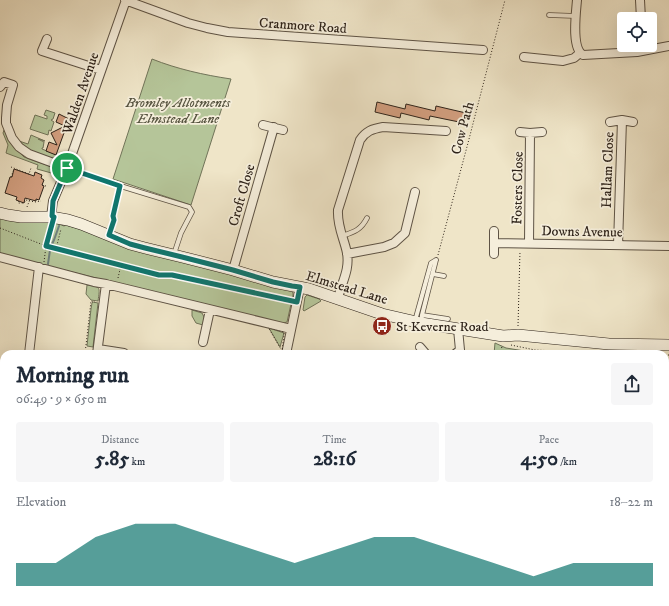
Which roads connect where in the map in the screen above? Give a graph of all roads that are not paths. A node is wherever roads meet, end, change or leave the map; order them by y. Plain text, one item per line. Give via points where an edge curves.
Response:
1 (126, 0) edge
2 (577, 0) edge
3 (640, 0) edge
4 (641, 12) edge
5 (549, 15) dead end
6 (576, 16) junction
7 (47, 39) dead end
8 (669, 46) edge
9 (657, 47) edge
10 (483, 50) dead end
11 (617, 51) edge
12 (580, 53) junction
13 (524, 57) dead end
14 (101, 70) junction
15 (0, 87) edge
16 (3, 117) edge
17 (622, 120) junction
18 (610, 122) dead end
19 (633, 122) dead end
20 (263, 126) dead end
21 (274, 127) junction
22 (283, 130) dead end
23 (446, 130) dead end
24 (520, 132) dead end
25 (542, 132) dead end
26 (530, 133) junction
27 (67, 168) junction
28 (415, 192) dead end
29 (0, 213) edge
30 (56, 218) junction
31 (367, 218) dead end
32 (494, 231) dead end
33 (342, 236) junction
34 (494, 243) junction
35 (525, 243) junction
36 (618, 245) junction
37 (669, 246) edge
38 (174, 254) junction
39 (347, 254) junction
40 (494, 254) dead end
41 (0, 257) edge
42 (41, 268) junction
43 (233, 270) junction
44 (433, 274) junction
45 (444, 276) dead end
46 (106, 284) junction
47 (300, 287) junction
48 (338, 299) junction
49 (210, 310) junction
50 (448, 319) dead end
51 (419, 320) junction
52 (291, 329) junction
53 (458, 329) junction
54 (202, 342) dead end
55 (669, 345) edge
56 (30, 350) edge
57 (98, 350) edge
58 (285, 350) edge
59 (459, 350) edge

1 - 10 street, Cranmore Road via 188,23 228,32
1 - 14 street, Walden Avenue
2 - 6 street
3 - 4 street
5 - 6 lane
6 - 12 street via 577,46
7 - 14 street via 42,52
8 - 9 street
11 - 12 street via 583,55
12 - 13 street via 564,61
14 - 27 street, Walden Avenue
15 - 16 street via 4,82 14,83
16 - 27 street via 12,138 24,151
17 - 18 street, Hallam Close
17 - 19 street, Hallam Close
17 - 36 street, Hallam Close
20 - 21 street
21 - 22 street
21 - 43 street, Croft Close
23 - 33 street via 383,127 374,128 365,134 360,140 338,210 337,218
24 - 26 street, Fosters Close
25 - 26 street, Fosters Close
26 - 35 street, Fosters Close
27 - 30 street, Walden Avenue via 53,201
27 - 38 lane via 189,207 192,212
28 - 39 street via 404,233 394,243
29 - 30 street, Elmstead Lane
30 - 38 street, Elmstead Lane via 81,224 130,244
31 - 33 lane via 364,225
32 - 34 street
33 - 39 street
34 - 35 street, Downs Avenue
34 - 40 street
35 - 36 street, Downs Avenue
36 - 37 street, Downs Avenue
38 - 43 street, Elmstead Lane
39 - 48 street via 347,269
41 - 42 street
42 - 46 street
42 - 56 street
43 - 47 street, Elmstead Lane
44 - 45 lane
44 - 51 lane
44 - 51 lane via 436,260 431,263
46 - 49 street
46 - 57 street
47 - 48 street, Elmstead Lane
47 - 52 street
48 - 51 street, Elmstead Lane via 382,314
49 - 52 street
49 - 54 street
50 - 51 lane
51 - 53 street, Elmstead Lane
52 - 58 street
53 - 55 street, Elmstead Lane via 503,336 518,335 609,344
53 - 59 street

